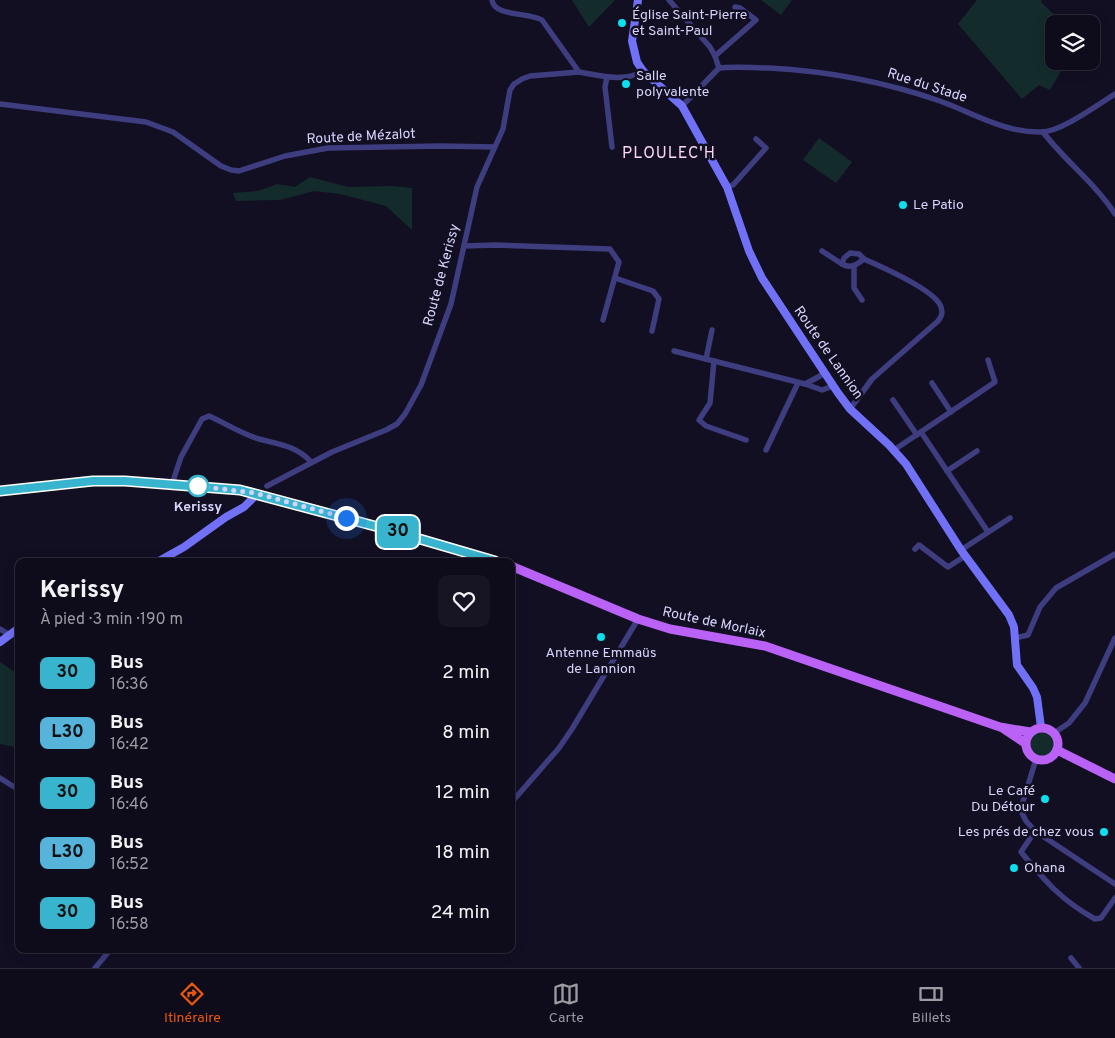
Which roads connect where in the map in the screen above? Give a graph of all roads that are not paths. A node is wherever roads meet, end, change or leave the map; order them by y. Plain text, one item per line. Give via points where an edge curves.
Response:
1 (492, 0) edge
2 (638, 0) edge
3 (669, 0) edge
4 (734, 7) dead end
5 (715, 56) junction
6 (719, 68) junction
7 (643, 71) junction
8 (579, 72) junction
9 (607, 76) junction
10 (1115, 94) edge
11 (0, 104) edge
12 (682, 106) junction
13 (1042, 132) junction
14 (756, 140) dead end
15 (494, 147) junction
16 (612, 147) dead end
17 (727, 187) junction
18 (1115, 214) edge
19 (464, 246) junction
20 (822, 251) dead end
21 (864, 259) junction
22 (842, 264) junction
23 (854, 267) junction
24 (615, 278) junction
25 (862, 300) dead end
26 (603, 320) dead end
27 (712, 330) dead end
28 (652, 331) dead end
29 (674, 352) dead end
30 (706, 359) junction
31 (988, 360) dead end
32 (714, 361) junction
33 (824, 371) junction
34 (798, 383) junction
35 (932, 383) dead end
36 (805, 384) junction
37 (833, 386) junction
38 (893, 400) dead end
39 (850, 409) junction
40 (951, 412) junction
41 (919, 433) junction
42 (746, 440) dead end
43 (766, 450) dead end
44 (894, 450) junction
45 (977, 451) dead end
46 (311, 462) junction
47 (947, 471) junction
48 (172, 484) junction
49 (267, 486) dead end
50 (0, 491) edge
51 (255, 493) junction
52 (1010, 518) dead end
53 (988, 532) junction
54 (915, 549) dead end
55 (963, 553) junction
56 (1115, 554) edge
57 (164, 558) edge
58 (484, 558) edge
59 (515, 568) edge
60 (638, 619) junction
61 (0, 629) edge
62 (15, 631) edge
63 (10, 635) junction
64 (1015, 638) junction
65 (1115, 638) edge
66 (0, 642) edge
67 (1000, 726) junction
68 (1041, 727) junction
69 (1030, 732) junction
70 (1054, 733) junction
71 (1025, 743) junction
72 (1057, 750) junction
73 (1036, 759) junction
74 (0, 778) edge
75 (1115, 779) edge
76 (15, 787) edge
77 (515, 798) edge
78 (1035, 831) junction
79 (1115, 884) edge
80 (1115, 898) edge
81 (108, 953) edge
82 (1071, 958) dead end
83 (95, 968) edge
84 (1079, 968) edge

1 - 8 street via 496,9 502,12 542,20
2 - 7 street via 632,41 633,52
3 - 5 street
4 - 5 street via 756,20
5 - 6 street
6 - 12 street
6 - 13 street, Rue du Stade via 800,70 871,81 930,98 1008,128
7 - 9 street, Route de Kerissy via 628,76
7 - 12 street, Route de Lannion
8 - 9 street, Route de Kerissy
8 - 15 street, Route de Kerissy via 530,76 514,84 503,129
9 - 16 street via 605,87
10 - 13 street, Rue du Stade via 1059,128
11 - 15 street, Route de Mézalot via 146,122 173,132 221,166 239,171 328,148
12 - 17 street, Route de Lannion
13 - 18 street via 1105,199
14 - 17 street via 766,148 733,185
15 - 19 street, Route de Kerissy via 477,188
17 - 33 street, Route de Lannion via 755,263 780,307
19 - 24 street via 610,249 619,262
19 - 46 street, Route de Kerissy via 448,311 421,385 405,414 386,430
20 - 22 street
21 - 22 street via 859,254 850,254
21 - 23 street
21 - 39 street via 895,272 936,298 942,315 872,379
22 - 23 street
23 - 25 street via 854,288
24 - 26 street
24 - 28 street via 653,290 659,299
27 - 30 street
29 - 30 street
30 - 32 street
31 - 40 street via 995,382
32 - 34 street
32 - 42 street via 710,403 699,420 706,426
33 - 36 street
33 - 37 street, Route de Lannion
34 - 36 street
34 - 43 street
35 - 40 street
36 - 37 street via 822,390
37 - 39 street, Route de Lannion
38 - 41 street
39 - 44 street, Route de Lannion
40 - 41 street
41 - 44 street
41 - 47 street
44 - 55 street, Route de Lannion
45 - 47 street
46 - 48 street via 293,448 258,438 209,416 202,419 181,457
46 - 49 street, Route de Kerissy
47 - 53 street
48 - 50 main road via 93,481
48 - 51 main road
51 - 57 street via 244,507
51 - 58 main road
52 - 53 street
53 - 55 street
54 - 55 street via 919,545 948,567
55 - 64 street, Route de Lannion via 1009,615
56 - 64 street via 1056,588 1040,607 1028,635
59 - 60 main road, Route de Morlaix
60 - 67 main road, Route de Morlaix via 670,629 765,646
60 - 77 street via 559,748
61 - 63 street
62 - 63 street
63 - 66 street
64 - 68 street, Route de Lannion via 1016,665 1034,688
65 - 70 street via 1085,703 1070,722
67 - 69 main road, Route de Morlaix
67 - 71 main road, Route de Morlaix
68 - 69 main road
68 - 70 main road
69 - 71 main road
70 - 72 main road
71 - 73 main road via 1028,753
72 - 73 main road via 1048,759
72 - 75 main road
73 - 78 street via 1022,805 1026,821
74 - 76 street
78 - 79 street
78 - 80 street via 1021,852 1073,907 1095,919 1101,918
81 - 83 street
82 - 84 street

